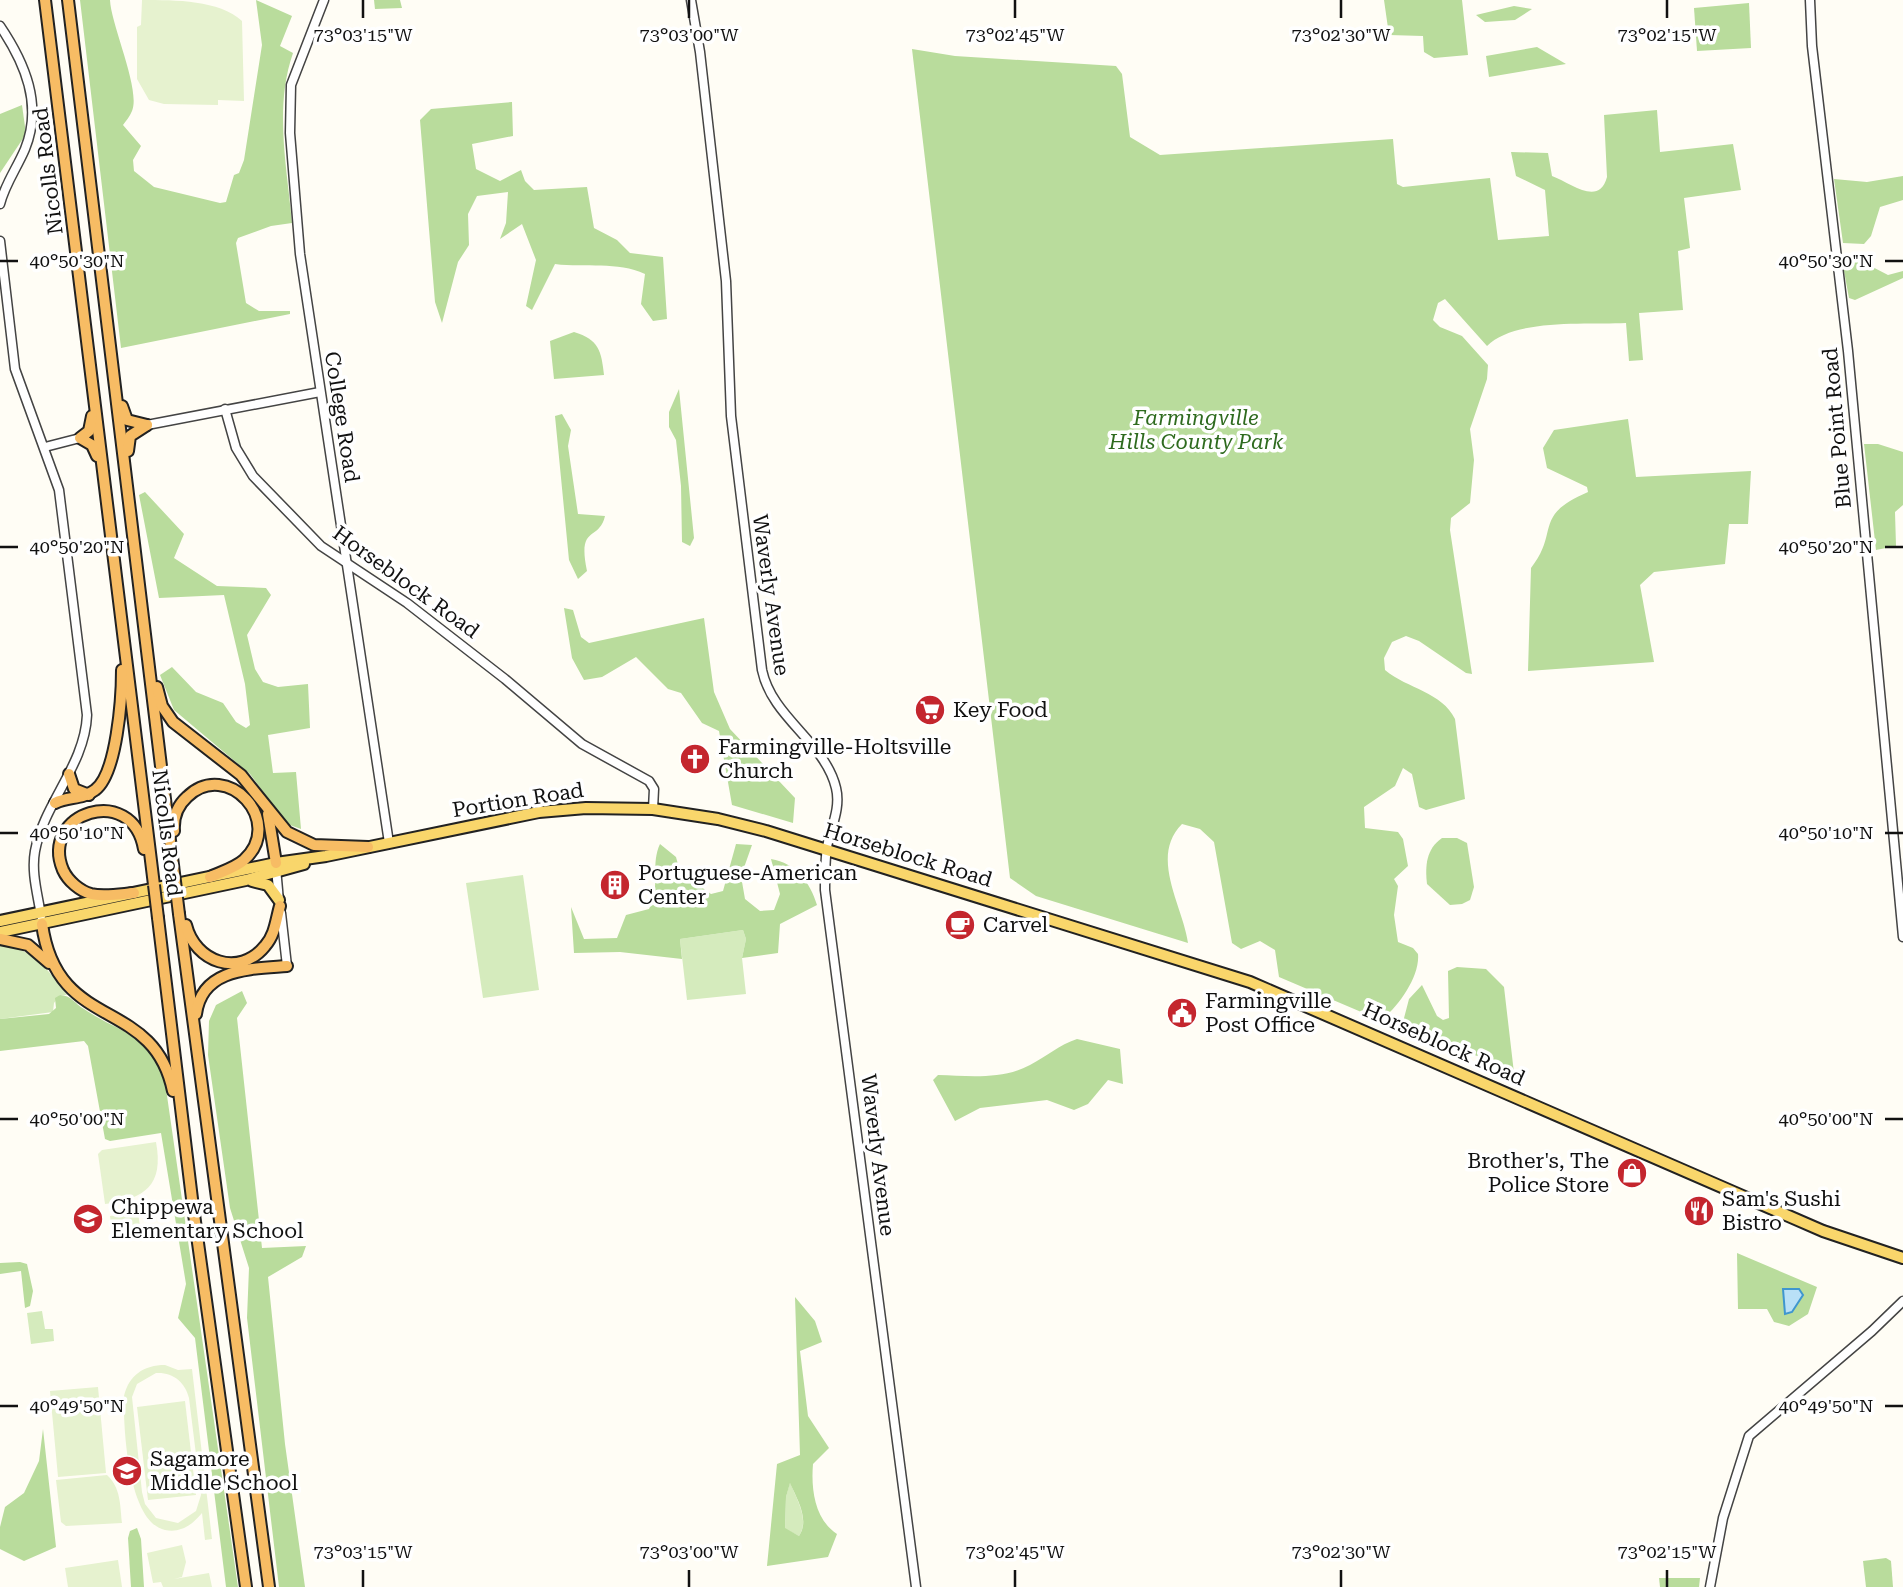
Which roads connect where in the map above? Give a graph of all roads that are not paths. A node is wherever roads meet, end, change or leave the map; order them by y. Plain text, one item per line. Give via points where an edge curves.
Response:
1 (45, 0) edge
2 (68, 0) edge
3 (324, 0) edge
4 (691, 0) edge
5 (1810, 0) edge
6 (0, 26) edge
7 (0, 204) edge
8 (0, 241) edge
9 (107, 309) junction
10 (320, 392) junction
11 (95, 407) junction
12 (225, 410) junction
13 (146, 425) junction
14 (80, 438) junction
15 (45, 447) junction
16 (128, 499) junction
17 (111, 535) junction
18 (347, 564) junction
19 (139, 588) junction
20 (121, 611) junction
21 (68, 774) junction
22 (89, 795) junction
23 (55, 803) junction
24 (264, 803) junction
25 (653, 809) junction
26 (718, 819) joint
27 (389, 843) junction
28 (368, 848) junction
29 (827, 850) junction
30 (173, 861) junction
31 (276, 868) junction
32 (150, 870) junction
33 (210, 877) junction
34 (246, 880) junction
35 (134, 893) junction
36 (279, 903) junction
37 (181, 914) junction
38 (41, 919) junction
39 (0, 921) edge
40 (0, 932) edge
41 (1903, 937) edge
42 (0, 939) edge
43 (287, 966) joint
44 (53, 968) junction
45 (194, 1023) junction
46 (186, 1148) junction
47 (1903, 1258) edge
48 (1903, 1301) edge
49 (246, 1587) edge
50 (269, 1587) edge
51 (916, 1587) edge
52 (1710, 1587) edge

1 - 11 highway, Nicolls Road
2 - 9 highway, Nicolls Road
3 - 10 street, College Road via 297,64 289,113 300,254
4 - 29 street, Waverly Avenue via 725,268 729,396 762,670 773,700 832,775 837,808
5 - 41 street, Blue Point Road
6 - 7 street via 32,94 27,143
8 - 15 street via 15,369
9 - 13 highway via 124,414 132,424
9 - 16 highway, Nicolls Road
10 - 12 street
10 - 18 street, College Road
11 - 14 highway via 90,428
11 - 17 highway, Nicolls Road
12 - 13 street
12 - 18 street, Horseblock Road via 236,448 253,476 321,546
13 - 16 highway via 127,441
14 - 15 street
14 - 17 highway via 96,453
15 - 21 street via 59,490 87,715 82,747
16 - 19 highway, Nicolls Road
17 - 20 highway, Nicolls Road
18 - 25 street, Horseblock Road via 424,617 582,744 649,781 654,789
18 - 27 street, College Road
19 - 24 highway via 165,711 177,727 241,775
19 - 30 highway, Nicolls Road
20 - 22 highway via 122,684 110,764 103,782
20 - 32 highway, Nicolls Road
21 - 22 highway via 74,789
21 - 23 street
22 - 23 highway
23 - 38 street via 34,857
24 - 28 highway via 287,832 305,842
24 - 31 highway via 273,831
25 - 26 main road, Portion Road
25 - 27 main road, Portion Road via 540,812
26 - 29 main road, Horseblock Road
27 - 28 main road, Portion Road
28 - 31 main road, Portion Road
29 - 47 main road, Horseblock Road via 1263,987 1824,1231
29 - 51 street, Waverly Avenue via 825,890
30 - 33 highway via 174,818 187,796 213,785 237,790 256,813 257,841 243,860
30 - 37 highway, Nicolls Road, bridge
31 - 33 main road, Portion Road
31 - 34 main road, Portion Road
31 - 36 street
32 - 35 highway via 138,832 116,812 87,813 65,832 61,863 75,885 95,895
32 - 46 highway, Nicolls Road, bridge
33 - 35 main road, Portion Road
34 - 36 main road via 268,885
34 - 38 main road, Portion Road
35 - 38 main road, Portion Road
36 - 37 highway via 273,933 264,948 250,959 234,963 211,960 197,949
36 - 43 street
37 - 45 highway, Nicolls Road
38 - 39 main road, Portion Road
38 - 40 main road, Portion Road
38 - 44 highway
42 - 44 highway via 28,945
43 - 45 highway via 233,972 216,979 200,997
44 - 46 highway via 76,996 135,1029 159,1053 169,1075
45 - 50 highway, Nicolls Road
46 - 49 highway, Nicolls Road
48 - 52 street via 1749,1436 1723,1518

